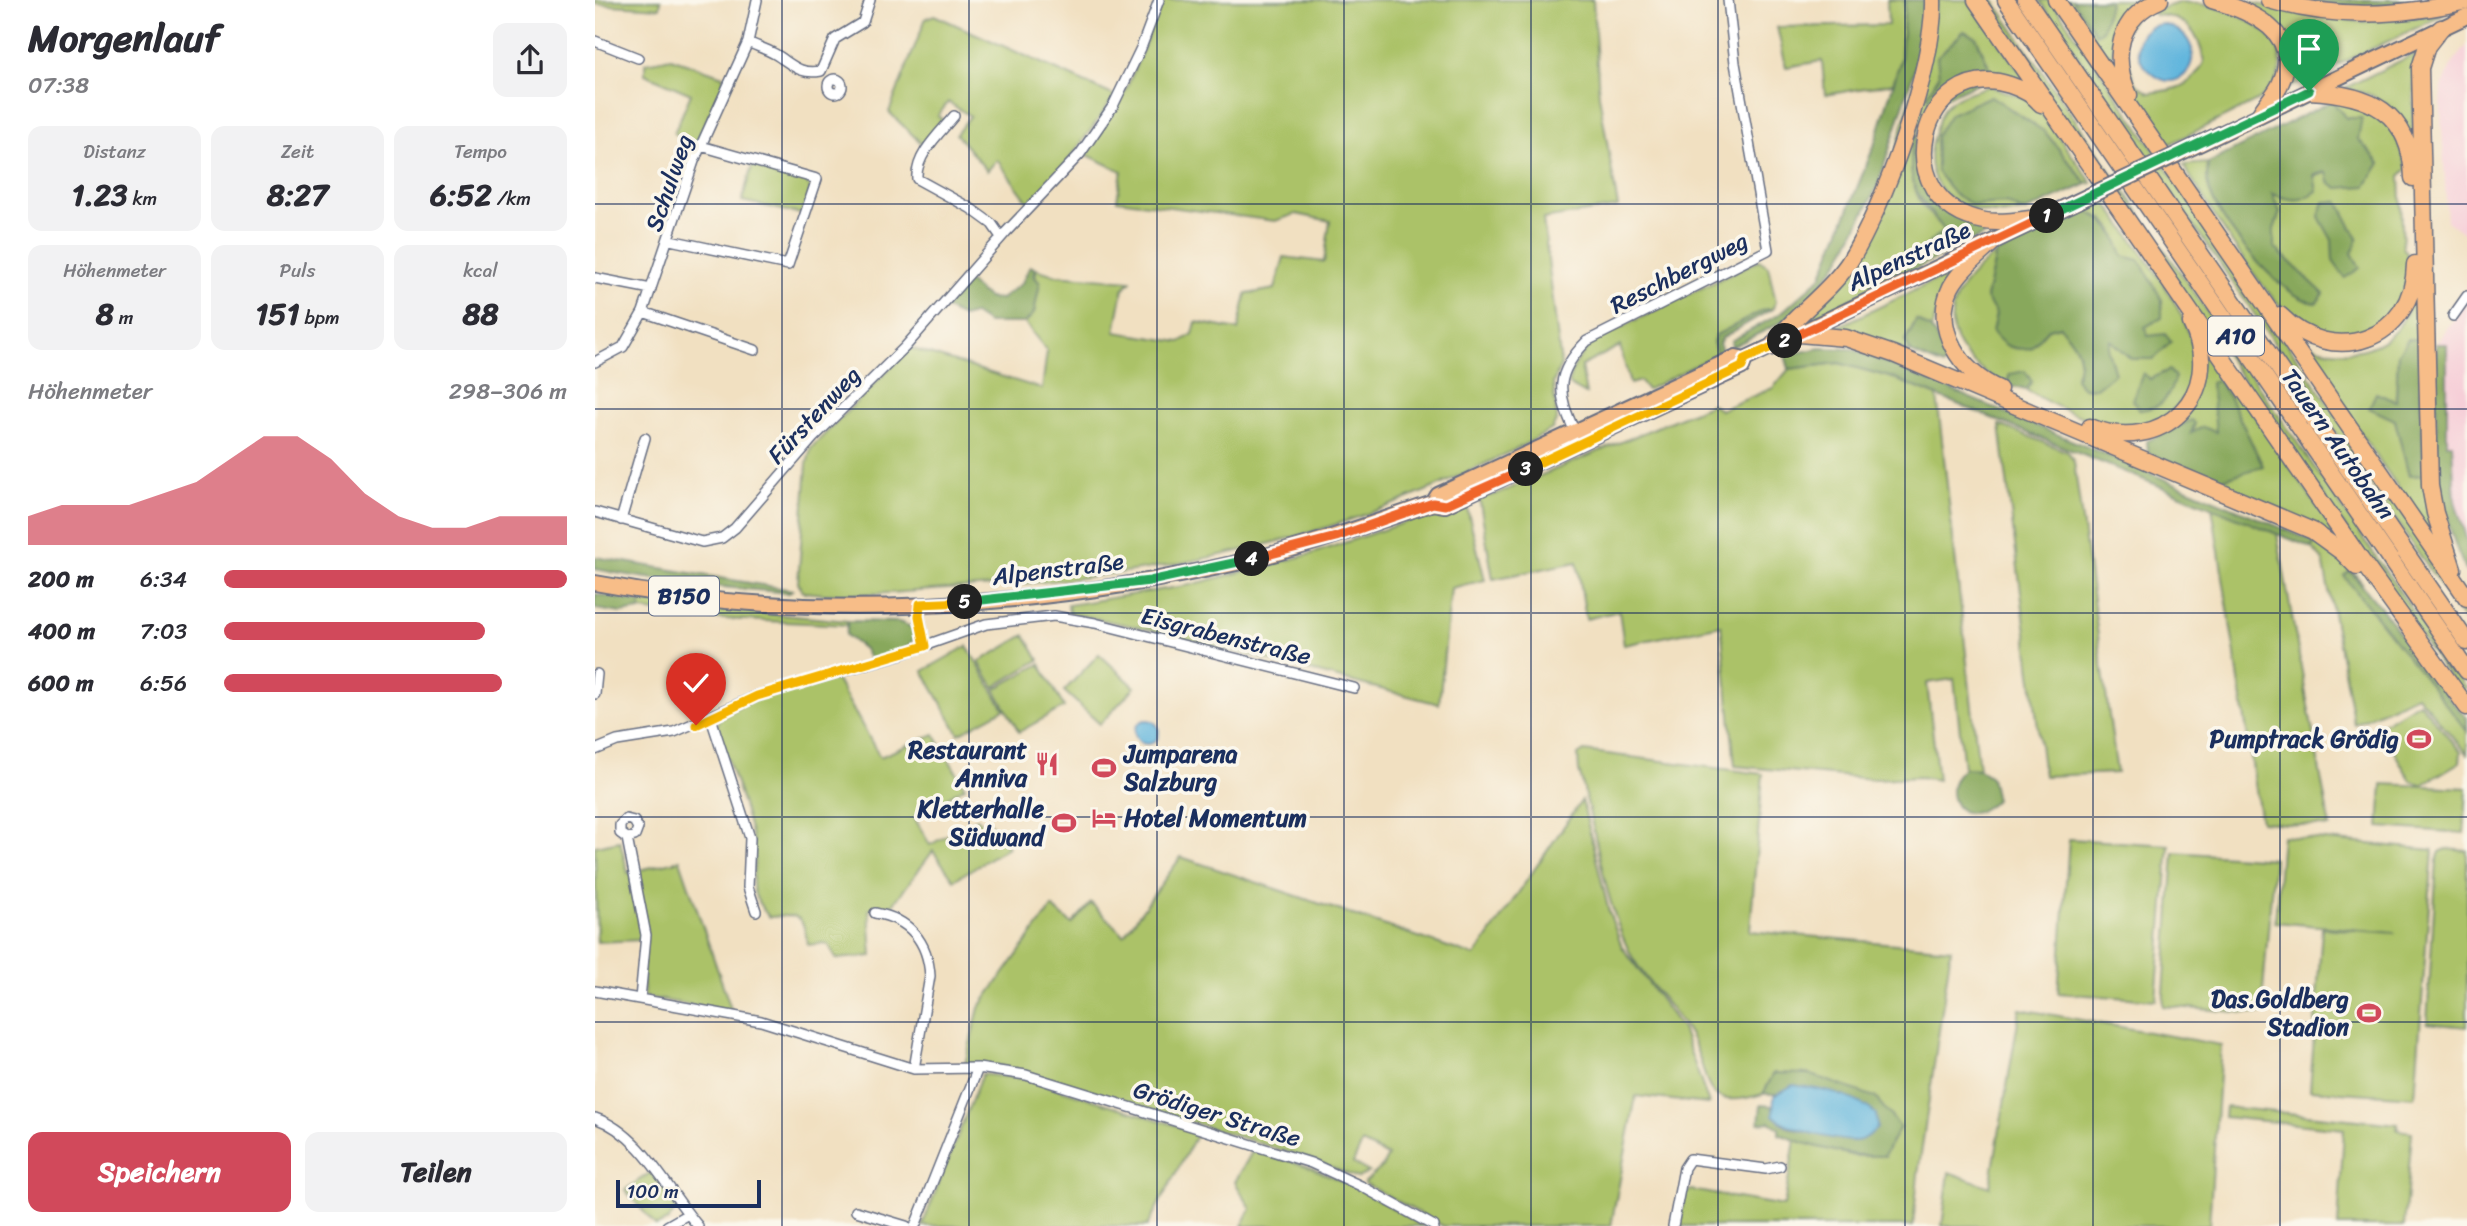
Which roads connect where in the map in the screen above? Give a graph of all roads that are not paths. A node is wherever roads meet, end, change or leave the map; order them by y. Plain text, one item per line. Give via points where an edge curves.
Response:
1 (757, 0) edge
2 (870, 0) edge
3 (1159, 0) edge
4 (1728, 0) edge
5 (1933, 0) edge
6 (1976, 0) edge
7 (2006, 0) edge
8 (2026, 0) edge
9 (2056, 0) edge
10 (2160, 0) edge
11 (2212, 0) edge
12 (2269, 0) edge
13 (2467, 1) edge
14 (2467, 16) edge
15 (2441, 28) junction
16 (595, 41) edge
17 (748, 43) junction
18 (638, 58) dead end
19 (821, 71) junction
20 (830, 81) dead end
21 (2309, 91) junction
22 (2260, 114) junction
23 (954, 116) dead end
24 (2136, 118) junction
25 (2063, 125) junction
26 (701, 146) junction
27 (2044, 217) junction
28 (1001, 237) junction
29 (670, 240) junction
30 (1991, 243) junction
31 (595, 278) edge
32 (2173, 286) junction
33 (2252, 286) junction
34 (652, 289) junction
35 (2467, 296) edge
36 (643, 312) junction
37 (2453, 316) dead end
38 (1799, 334) junction
39 (1772, 347) junction
40 (755, 350) dead end
41 (1745, 359) junction
42 (595, 362) edge
43 (1575, 432) junction
44 (645, 438) dead end
45 (1433, 503) junction
46 (595, 512) edge
47 (621, 520) junction
48 (2377, 582) junction
49 (595, 583) edge
50 (2463, 593) edge
51 (920, 604) junction
52 (2467, 642) edge
53 (925, 646) junction
54 (2467, 671) edge
55 (597, 674) dead end
56 (1354, 688) dead end
57 (595, 694) edge
58 (2467, 707) edge
59 (711, 718) junction
60 (595, 750) edge
61 (627, 838) dead end
62 (756, 911) dead end
63 (875, 913) dead end
64 (595, 991) edge
65 (640, 999) junction
66 (978, 1068) junction
67 (914, 1069) junction
68 (595, 1118) edge
69 (1780, 1166) dead end
70 (856, 1211) dead end
71 (688, 1214) junction
72 (667, 1226) edge
73 (698, 1226) edge
74 (906, 1226) edge
75 (915, 1226) edge
76 (1434, 1226) edge
77 (1673, 1226) edge

1 - 17 street, Schulweg
2 - 19 street via 863,22 835,38
3 - 28 street, Fürstenweg via 1128,76 1093,136 1067,170
4 - 43 street, Reschbergweg via 1768,250 1587,341 1570,358 1560,397
5 - 39 highway via 1923,74 1863,238 1828,290 1786,326
6 - 25 highway
7 - 54 highway, Tauern Autobahn / A10
8 - 52 highway, Tauern Autobahn / A10
9 - 24 highway
10 - 24 highway via 2132,19 2119,43 2119,67
11 - 22 highway via 2268,23 2284,46 2284,75
12 - 13 highway via 2359,15 2426,10
14 - 15 main road
15 - 21 main road
15 - 50 highway via 2427,46 2420,68 2430,486
16 - 18 street
17 - 19 street via 807,74
17 - 26 street, Schulweg
19 - 20 street
21 - 22 main road
21 - 33 highway via 2357,96 2375,104 2403,136 2412,166 2415,254 2411,294 2401,314 2379,333 2363,340 2329,343 2297,330
22 - 27 main road, Alpenstraße / B150, bridge
23 - 28 street via 927,149 916,170 917,179 970,208
24 - 33 highway
25 - 27 highway via 2024,90 2000,82 1976,83 1955,92 1936,109 1925,131 1922,155 1926,175 1938,196 1958,212 1987,221
25 - 32 highway
26 - 29 street, Schulweg
26 - 29 street via 817,179 788,265
27 - 30 main road, Alpenstraße / B150
28 - 47 street, Fürstenweg via 905,347 722,538 702,542
29 - 34 street, Schulweg
30 - 32 highway via 1951,288 1945,315 1950,342 1965,366 1985,383 2102,432 2133,435 2158,429 2179,416 2194,394 2201,369 2199,342
30 - 38 main road, Alpenstraße / B150
31 - 34 street
32 - 48 highway
33 - 50 highway
34 - 36 street, Schulweg
35 - 37 street
36 - 40 street
36 - 42 street, Schulweg via 623,347
38 - 39 main road, Alpenstraße / B150
38 - 48 highway via 1869,344 2291,522 2328,542
39 - 41 main road, Alpenstraße / B150
41 - 43 main road, Alpenstraße / B150 via 1736,357
41 - 45 main road, Alpenstraße / B150 via 1742,367 1542,462 1445,505
43 - 45 main road, Alpenstraße / B150 via 1438,495
44 - 47 street
45 - 51 main road, Alpenstraße / B150 via 1336,537 1150,581
46 - 47 street, Fürstenweg
48 - 58 highway
49 - 51 main road, Alpenstraße / B150 via 774,605
51 - 53 street
53 - 56 street, Eisgrabenstraße via 986,624 1054,616
53 - 59 street, Eisgrabenstraße via 757,696
55 - 57 street
59 - 60 street, Eisgrabenstraße via 674,732 617,741
59 - 62 street via 750,838 748,887
61 - 65 street via 646,935
63 - 67 street via 909,926 929,960
64 - 65 street, Grödiger Straße
65 - 67 street, Grödiger Straße via 761,1021
66 - 67 street, Grödiger Straße
66 - 75 street
66 - 76 street, Grödiger Straße via 1027,1075 1311,1164 1361,1185
68 - 71 street via 611,1123 627,1137
69 - 77 street via 1766,1169 1690,1159 1684,1168
70 - 74 street
71 - 72 street
71 - 73 street

